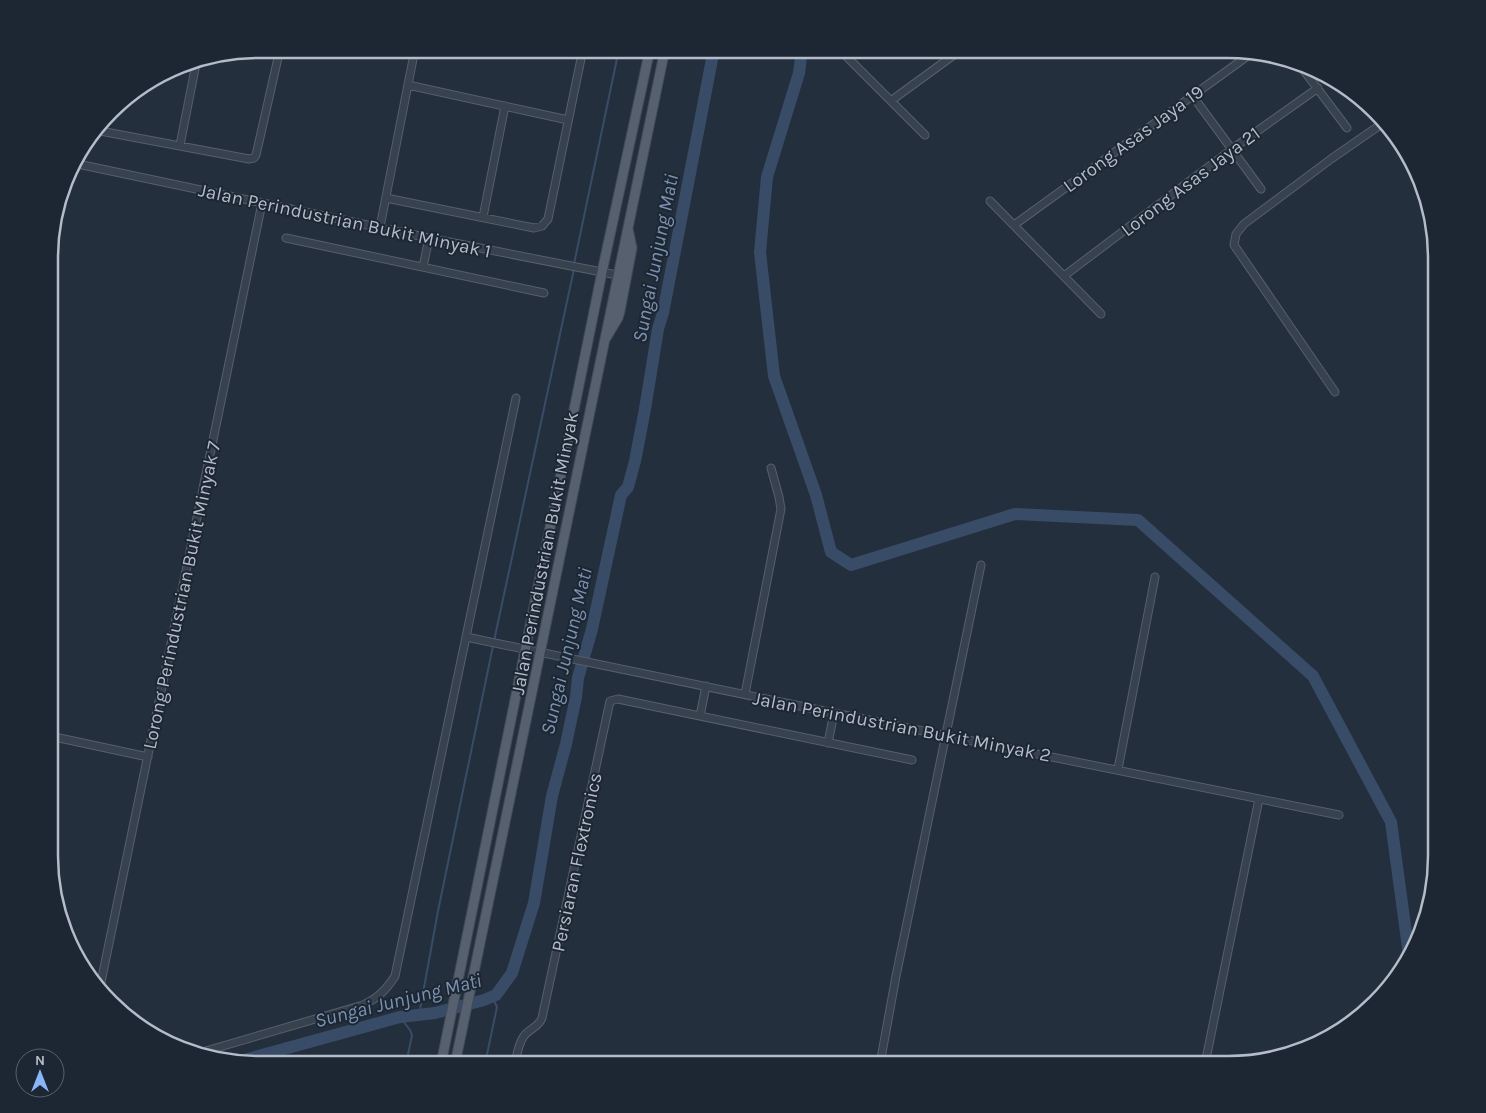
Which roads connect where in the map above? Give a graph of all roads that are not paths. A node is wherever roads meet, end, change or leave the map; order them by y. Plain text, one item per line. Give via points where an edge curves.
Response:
1 (278, 58) edge
2 (413, 58) edge
3 (580, 58) edge
4 (648, 58) edge
5 (663, 58) edge
6 (848, 58) edge
7 (950, 58) edge
8 (1244, 58) edge
9 (194, 68) edge
10 (1307, 74) edge
11 (408, 85) junction
12 (1318, 88) junction
13 (1192, 95) junction
14 (892, 100) junction
15 (505, 106) junction
16 (568, 120) junction
17 (1379, 126) edge
18 (1347, 128) dead end
19 (103, 130) edge
20 (925, 135) dead end
21 (180, 145) junction
22 (1232, 149) junction
23 (80, 165) edge
24 (1261, 189) dead end
25 (386, 198) junction
26 (990, 201) dead end
27 (262, 204) junction
28 (483, 218) junction
29 (1014, 225) junction
30 (627, 226) junction
31 (380, 227) junction
32 (286, 238) dead end
33 (429, 238) junction
34 (423, 267) junction
35 (602, 272) junction
36 (617, 275) junction
37 (1064, 276) junction
38 (544, 294) dead end
39 (1101, 314) dead end
40 (603, 343) junction
41 (1335, 392) dead end
42 (516, 398) dead end
43 (771, 468) dead end
44 (981, 564) dead end
45 (1155, 578) dead end
46 (466, 637) junction
47 (525, 649) junction
48 (540, 652) junction
49 (706, 686) junction
50 (745, 694) junction
51 (834, 713) junction
52 (700, 716) junction
53 (946, 735) junction
54 (58, 738) edge
55 (828, 743) junction
56 (148, 756) junction
57 (912, 760) dead end
58 (1118, 769) junction
59 (1259, 799) junction
60 (1339, 815) dead end
61 (101, 980) edge
62 (209, 1050) edge
63 (443, 1056) edge
64 (457, 1056) edge
65 (517, 1056) edge
66 (881, 1056) edge
67 (1207, 1056) edge

1 - 21 street via 254,158
2 - 11 street
3 - 16 street
4 - 35 main road, Jalan Perindustrian Bukit Minyak
5 - 30 main road, Jalan Perindustrian Bukit Minyak
6 - 14 street
7 - 14 street
8 - 13 street, Lorong Asas Jaya 19
9 - 21 street
10 - 12 street
11 - 15 street
11 - 25 street
12 - 18 street
12 - 22 street, Lorong Asas Jaya 21
13 - 22 street
13 - 29 street, Lorong Asas Jaya 19
14 - 20 street
15 - 16 street
15 - 28 street
16 - 28 street via 548,219 542,226 534,228
17 - 41 street via 1244,224 1236,234 1234,244
19 - 21 street
22 - 24 street
22 - 37 street, Lorong Asas Jaya 21
23 - 27 street, Jalan Perindustrian Bukit Minyak 1
25 - 28 street
25 - 31 street
26 - 29 street
27 - 31 street, Jalan Perindustrian Bukit Minyak 1
27 - 56 street, Lorong Perindustrian Bukit Minyak 7
29 - 37 street
30 - 36 main road, Jalan Perindustrian Bukit Minyak
30 - 40 main road via 632,248 620,311
31 - 33 street, Jalan Perindustrian Bukit Minyak 1
32 - 34 street, Jalan Perindustrian Bukit Minyak 1
33 - 34 street
33 - 35 street, Jalan Perindustrian Bukit Minyak 1
34 - 38 street, Jalan Perindustrian Bukit Minyak 1
35 - 36 street, Jalan Perindustrian Bukit Minyak 1
35 - 47 main road, Jalan Perindustrian Bukit Minyak
36 - 40 main road, Jalan Perindustrian Bukit Minyak
37 - 39 street
40 - 48 main road, Jalan Perindustrian Bukit Minyak
42 - 46 street
43 - 50 street via 781,510
44 - 53 street
45 - 58 street
46 - 47 street, Jalan Perindustrian Bukit Minyak 2
46 - 62 street via 395,976 387,989 362,1005
47 - 48 street, Jalan Perindustrian Bukit Minyak 2
47 - 63 main road, Jalan Perindustrian Bukit Minyak
48 - 49 street, Jalan Perindustrian Bukit Minyak 2
48 - 64 main road, Jalan Perindustrian Bukit Minyak
49 - 50 street, Jalan Perindustrian Bukit Minyak 2
49 - 52 street
50 - 51 street, Jalan Perindustrian Bukit Minyak 2
51 - 53 street, Jalan Perindustrian Bukit Minyak 2
51 - 55 street
52 - 55 street
52 - 65 street, Persiaran Flextronics via 618,699 610,701 540,1023 525,1034
53 - 58 street, Jalan Perindustrian Bukit Minyak 2
53 - 66 street
54 - 56 street
55 - 57 street
56 - 61 street, Lorong Perindustrian Bukit Minyak 7
58 - 59 street, Jalan Perindustrian Bukit Minyak 2
59 - 60 street, Jalan Perindustrian Bukit Minyak 2
59 - 67 street

